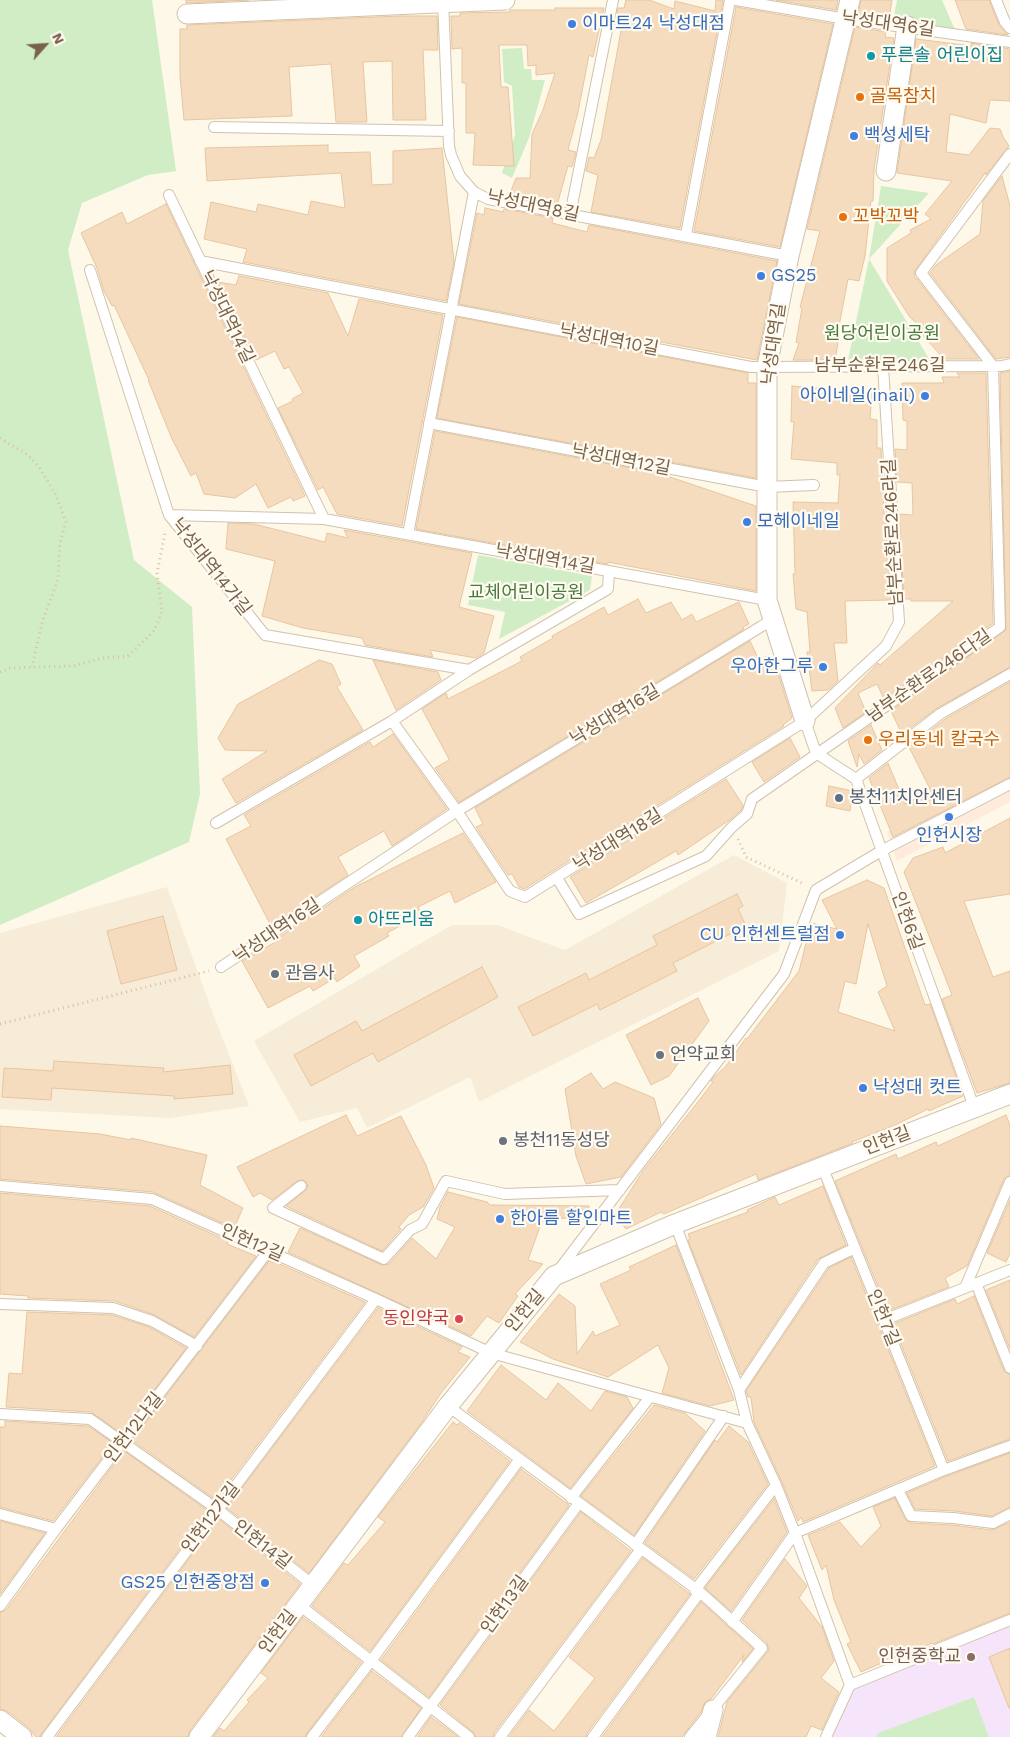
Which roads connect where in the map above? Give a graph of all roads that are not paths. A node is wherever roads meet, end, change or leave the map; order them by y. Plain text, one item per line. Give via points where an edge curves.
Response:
1 (505, 0) edge
2 (612, 0) edge
3 (730, 0) edge
4 (736, 0) edge
5 (850, 0) edge
6 (996, 0) edge
7 (443, 1) edge
8 (187, 14) dead end
9 (846, 18) junction
10 (907, 26) junction
11 (1010, 28) edge
12 (1010, 42) edge
13 (214, 127) dead end
14 (449, 131) junction
15 (1010, 154) edge
16 (886, 171) dead end
17 (474, 192) junction
18 (170, 195) dead end
19 (570, 215) junction
20 (686, 235) junction
21 (788, 256) junction
22 (200, 262) junction
23 (90, 270) dead end
24 (451, 310) junction
25 (1010, 364) edge
26 (883, 366) junction
27 (994, 366) junction
28 (767, 367) junction
29 (429, 423) junction
30 (814, 485) dead end
31 (767, 487) junction
32 (169, 515) junction
33 (324, 519) junction
34 (408, 534) junction
35 (609, 571) junction
36 (767, 600) junction
37 (773, 620) junction
38 (469, 670) junction
39 (1010, 674) edge
40 (805, 720) junction
41 (392, 721) junction
42 (816, 753) junction
43 (856, 779) junction
44 (1010, 784) edge
45 (457, 811) junction
46 (216, 823) dead end
47 (881, 851) junction
48 (557, 878) junction
49 (221, 968) road end
50 (1010, 1094) edge
51 (974, 1107) junction
52 (822, 1166) junction
53 (1010, 1182) edge
54 (0, 1186) edge
55 (301, 1186) dead end
56 (620, 1190) junction
57 (675, 1224) junction
58 (855, 1248) junction
59 (269, 1250) junction
60 (1010, 1270) edge
61 (554, 1276) junction
62 (976, 1283) junction
63 (966, 1288) junction
64 (376, 1299) junction
65 (0, 1304) edge
66 (884, 1320) junction
67 (197, 1346) junction
68 (491, 1352) junction
69 (1010, 1368) edge
70 (739, 1390) junction
71 (650, 1397) junction
72 (448, 1406) junction
73 (0, 1414) edge
74 (724, 1416) junction
75 (747, 1422) junction
76 (123, 1442) junction
77 (1010, 1446) edge
78 (520, 1460) junction
79 (944, 1470) junction
80 (776, 1485) junction
81 (898, 1490) junction
82 (575, 1500) junction
83 (217, 1510) junction
84 (0, 1514) edge
85 (1010, 1514) edge
86 (56, 1529) junction
87 (795, 1532) junction
88 (638, 1547) junction
89 (313, 1585) junction
90 (697, 1591) junction
91 (298, 1604) junction
92 (0, 1606) edge
93 (1010, 1620) edge
94 (732, 1622) junction
95 (371, 1661) junction
96 (850, 1685) junction
97 (430, 1707) junction
98 (713, 1710) junction
99 (0, 1720) edge
100 (22, 1737) edge
101 (47, 1737) edge
102 (199, 1737) edge
103 (312, 1737) edge
104 (408, 1737) edge
105 (469, 1737) edge
106 (500, 1737) edge
107 (593, 1737) edge
108 (690, 1737) edge
109 (706, 1737) edge
110 (826, 1737) edge

1 - 7 street
2 - 19 lane
3 - 20 lane
4 - 9 lane, 낙성대역6길
5 - 9 street, 낙성대역길
6 - 11 lane
7 - 8 street
7 - 14 lane, 낙성대역8길
9 - 10 lane, 낙성대역6길
9 - 21 street, 낙성대역길
10 - 12 lane, 낙성대역6길
10 - 16 street
13 - 14 lane
14 - 17 lane, 낙성대역8길 via 451,155 460,176
15 - 27 lane via 921,273
17 - 19 lane, 낙성대역8길 via 488,199
17 - 24 lane
18 - 22 lane, 낙성대역14길
19 - 20 lane, 낙성대역8길
20 - 21 lane, 낙성대역8길
21 - 28 street, 낙성대역길
22 - 24 lane, 낙성대역10길
22 - 33 lane, 낙성대역14길
23 - 32 lane, 낙성대역14가길
24 - 28 lane, 낙성대역10길 via 751,367
24 - 29 lane
25 - 27 lane, 남부순환로246길
26 - 27 lane, 남부순환로246길
26 - 28 lane, 남부순환로246길
26 - 40 lane, 남부순환로246라길 via 898,622 886,646
27 - 42 lane, 남부순환로246다길 via 1000,627
28 - 31 street, 낙성대역길
29 - 31 lane, 낙성대역12길
29 - 34 lane
30 - 31 lane, 낙성대역12길
31 - 36 street, 낙성대역길
32 - 33 lane, 낙성대역14길
32 - 38 lane, 낙성대역14가길 via 265,636
33 - 34 lane, 낙성대역14길
34 - 35 lane, 낙성대역14길
35 - 36 lane, 낙성대역14길
35 - 38 lane via 608,589
36 - 37 street, 낙성대역길
37 - 40 street, 낙성대역길
37 - 45 lane, 낙성대역16길
38 - 41 lane
39 - 43 lane via 940,714
40 - 42 lane
40 - 48 lane, 낙성대역18길
41 - 45 lane
41 - 46 lane
42 - 43 lane
42 - 48 lane via 752,799 747,814 706,856 580,914
43 - 47 lane, 인헌6길
44 - 47 lane
45 - 48 lane, 낙성대역18길 via 510,891 525,897
45 - 49 lane, 낙성대역16길
47 - 51 lane, 인헌6길
47 - 56 lane via 816,890 784,974
50 - 51 street, 인헌길
51 - 52 street, 인헌길
52 - 57 street, 인헌길
52 - 58 lane, 인헌7길
53 - 63 lane
54 - 59 lane, 인헌12길 via 152,1198
55 - 56 lane via 273,1208 384,1259 410,1230 422,1224 446,1181 505,1194
56 - 61 lane
57 - 61 street, 인헌길
57 - 70 lane
58 - 66 lane, 인헌7길
58 - 70 lane via 824,1262
59 - 64 lane, 인헌12길
59 - 67 lane, 인헌12나길
60 - 62 lane
61 - 68 street, 인헌길
62 - 63 lane
62 - 69 lane
63 - 66 lane
64 - 68 lane, 인헌12길
64 - 83 lane, 인헌12가길
65 - 67 lane via 113,1308 152,1321
66 - 79 lane, 인헌7길
67 - 76 lane, 인헌12나길
68 - 71 lane, 인헌12길
68 - 72 street, 인헌길
70 - 75 lane
71 - 74 lane, 인헌12길
71 - 82 lane, 인헌13길
72 - 78 lane
72 - 89 street, 인헌길
73 - 76 lane, 인헌14길 via 90,1419
74 - 75 lane, 인헌12길
74 - 88 lane
75 - 80 lane
76 - 83 lane, 인헌14길
76 - 86 lane, 인헌12나길
77 - 79 lane
78 - 82 lane
78 - 95 lane
79 - 81 lane
80 - 87 lane
80 - 90 lane
81 - 85 lane via 911,1516 993,1523
81 - 87 lane
82 - 88 lane
82 - 97 lane, 인헌13길
83 - 89 lane, 인헌14길
83 - 101 lane, 인헌12가길
84 - 86 lane
86 - 92 lane, 인헌12나길
87 - 94 lane
87 - 96 lane
88 - 90 lane
88 - 106 lane
89 - 91 street, 인헌길
90 - 94 lane
90 - 107 lane
91 - 95 lane
91 - 102 street, 인헌길
93 - 96 lane
94 - 98 lane via 762,1648
95 - 97 lane
95 - 103 lane
96 - 110 lane
97 - 104 lane, 인헌13길
97 - 105 lane
98 - 108 lane
98 - 109 street
99 - 100 street

